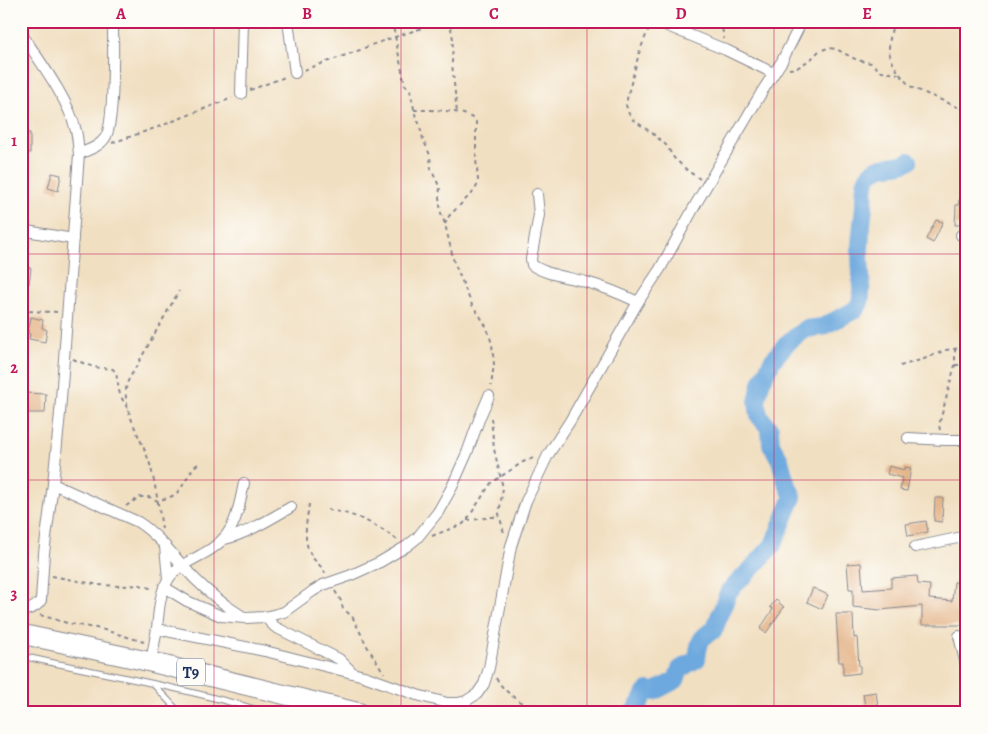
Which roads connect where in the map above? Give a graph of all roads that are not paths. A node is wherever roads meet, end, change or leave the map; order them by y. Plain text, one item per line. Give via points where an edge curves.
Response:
1 (113, 21) edge
2 (243, 21) edge
3 (288, 21) edge
4 (802, 21) edge
5 (654, 23) edge
6 (21, 33) edge
7 (775, 71) junction
8 (295, 73) dead end
9 (241, 94) dead end
10 (79, 154) junction
11 (537, 194) dead end
12 (21, 230) edge
13 (73, 239) junction
14 (638, 302) junction
15 (489, 396) road end
16 (908, 438) dead end
17 (967, 440) edge
18 (244, 483) dead end
19 (53, 484) junction
20 (291, 507) dead end
21 (967, 536) edge
22 (224, 539) junction
23 (165, 546) junction
24 (915, 547) dead end
25 (182, 564) junction
26 (165, 587) junction
27 (25, 610) edge
28 (265, 617) junction
29 (245, 618) junction
30 (157, 629) junction
31 (21, 634) edge
32 (959, 636) dead end
33 (152, 654) junction
34 (21, 656) edge
35 (967, 669) edge
36 (352, 673) junction
37 (154, 684) junction
38 (21, 707) edge
39 (23, 713) edge
40 (180, 713) edge
41 (268, 713) edge
42 (360, 713) edge

1 - 10 street via 110,128 98,145
2 - 9 street
3 - 8 street
4 - 7 street
5 - 7 street
6 - 10 street via 68,110 76,131
7 - 14 street
10 - 13 street
11 - 14 street via 539,214 532,265
12 - 13 street
13 - 19 street
14 - 36 street via 548,455 526,501 511,546 489,668 477,694 466,701 446,703
15 - 28 street via 452,487 438,512 417,538 380,562 313,591 284,612
16 - 17 street
18 - 22 street via 237,513
19 - 23 street via 138,522
19 - 27 street via 41,600 38,605
20 - 22 street
21 - 24 street
22 - 25 street via 204,554
23 - 25 street
23 - 26 street via 168,567
25 - 26 street
25 - 29 street via 197,581
26 - 29 street via 187,602 221,616
26 - 30 street via 159,605
28 - 29 street
28 - 36 street via 275,626 339,659
30 - 33 street
30 - 36 street
31 - 33 highway, T9
32 - 35 street
33 - 42 highway, T9
34 - 37 lane
37 - 40 lane
37 - 41 lane
38 - 39 lane

